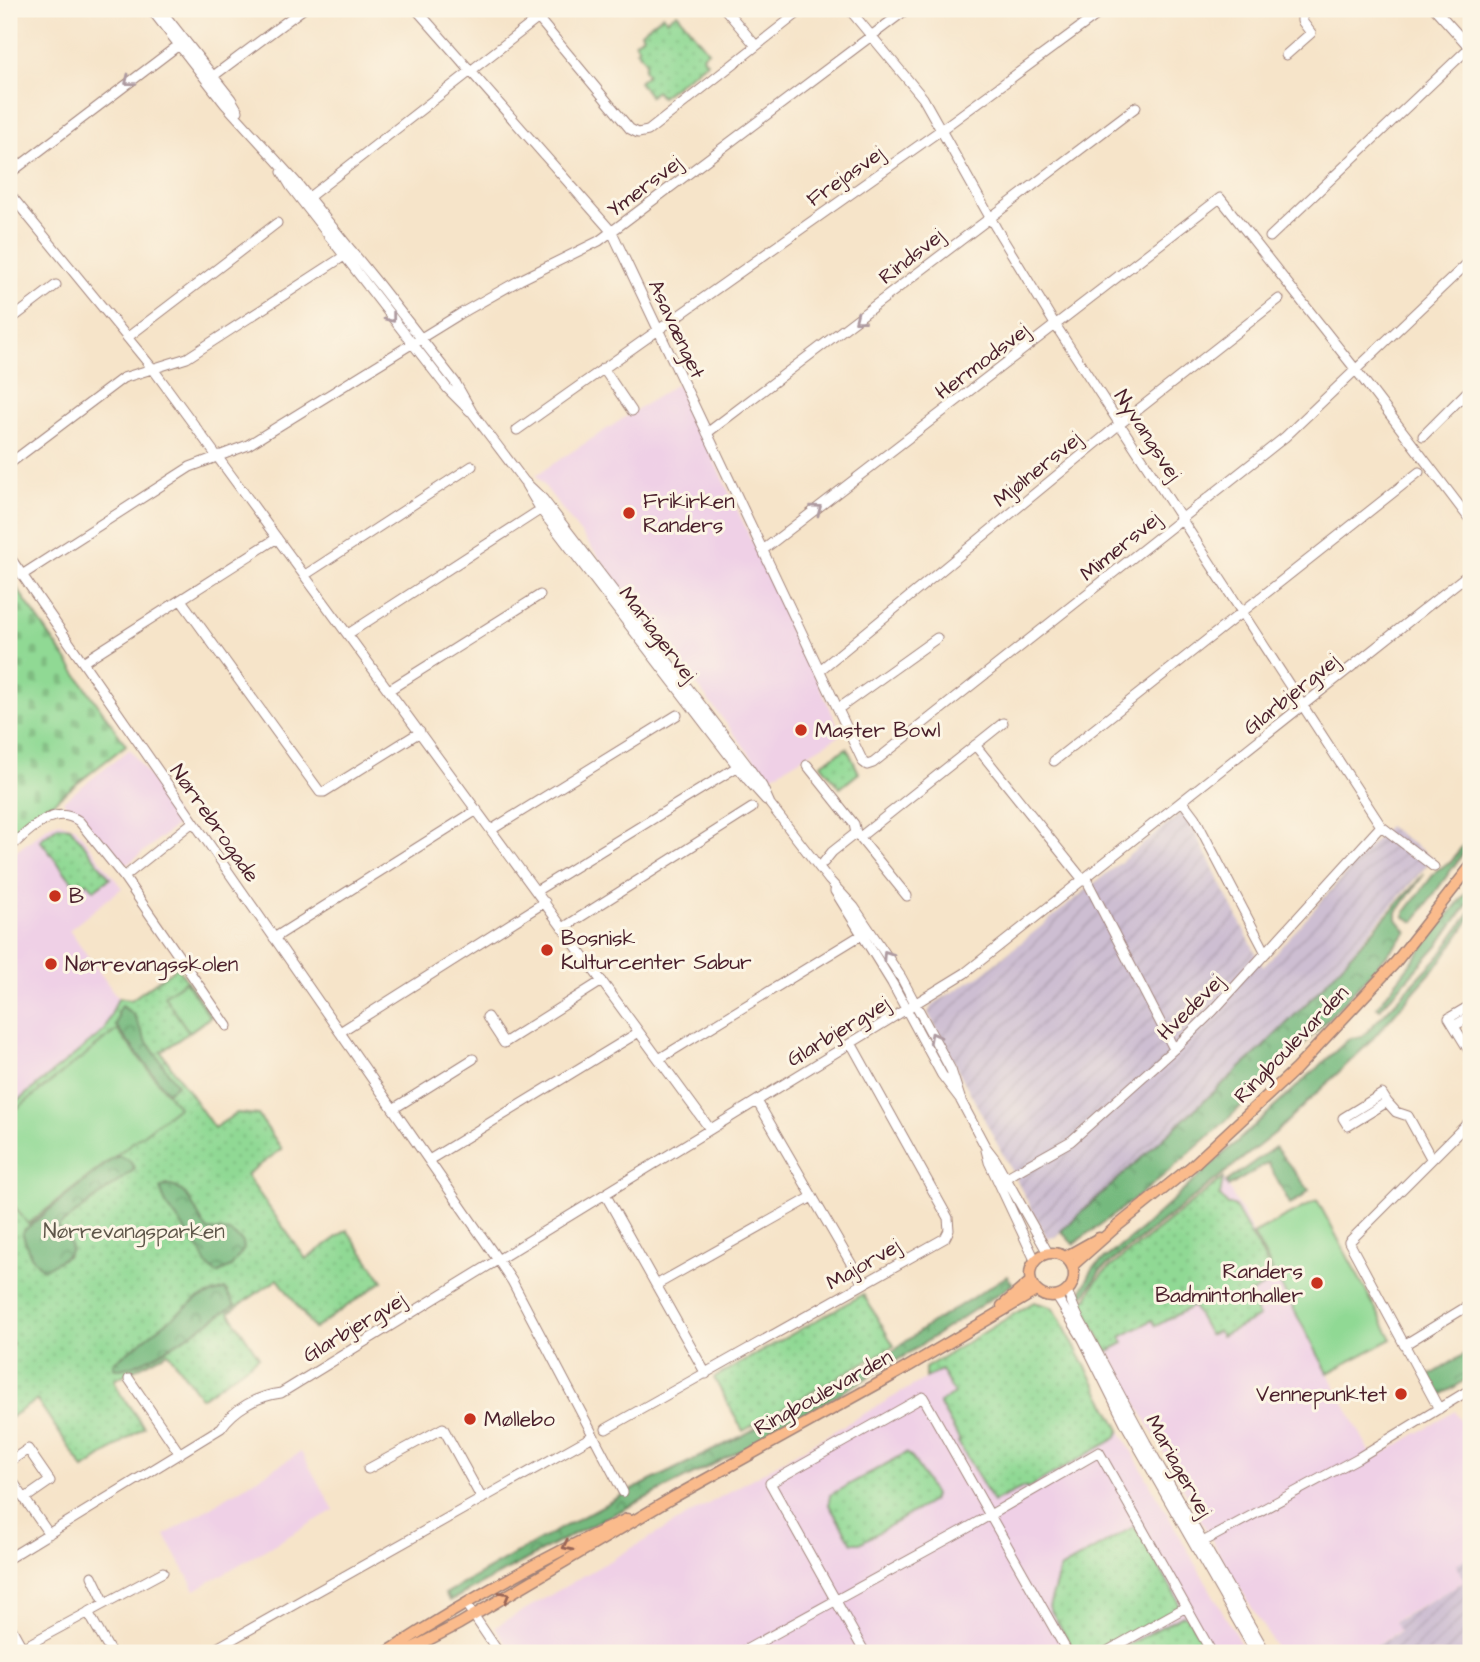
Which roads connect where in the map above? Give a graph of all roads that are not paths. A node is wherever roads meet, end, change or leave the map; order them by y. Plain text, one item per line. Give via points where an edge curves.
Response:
1 (152, 9) edge
2 (160, 9) edge
3 (303, 9) edge
4 (416, 9) edge
5 (550, 9) edge
6 (725, 9) edge
7 (803, 9) edge
8 (849, 9) edge
9 (907, 9) edge
10 (1105, 9) edge
11 (1302, 9) edge
12 (1435, 9) edge
13 (538, 18) junction
14 (872, 36) junction
15 (181, 42) junction
16 (756, 46) junction
17 (1470, 48) edge
18 (1286, 55) dead end
19 (470, 71) junction
20 (210, 79) junction
21 (1136, 107) dead end
22 (942, 129) junction
23 (9, 174) edge
24 (9, 193) edge
25 (306, 200) junction
26 (989, 217) junction
27 (277, 223) dead end
28 (612, 232) junction
29 (1270, 237) dead end
30 (348, 254) junction
31 (1471, 260) edge
32 (57, 285) dead end
33 (1279, 299) dead end
34 (9, 321) edge
35 (1056, 326) junction
36 (658, 329) junction
37 (128, 337) junction
38 (421, 338) junction
39 (412, 343) junction
40 (603, 368) junction
41 (153, 369) junction
42 (1356, 370) junction
43 (1470, 393) edge
44 (632, 411) dead end
45 (472, 412) junction
46 (1119, 424) junction
47 (517, 430) dead end
48 (707, 433) junction
49 (1423, 436) dead end
50 (218, 457) junction
51 (9, 464) edge
52 (472, 466) dead end
53 (1419, 472) dead end
54 (544, 508) junction
55 (1182, 519) junction
56 (1471, 521) edge
57 (277, 538) junction
58 (763, 550) junction
59 (9, 556) edge
60 (1471, 572) edge
61 (22, 575) junction
62 (305, 575) junction
63 (540, 595) dead end
64 (181, 600) junction
65 (1242, 613) junction
66 (348, 634) junction
67 (937, 638) dead end
68 (83, 662) junction
69 (820, 670) junction
70 (389, 690) junction
71 (1303, 707) junction
72 (838, 709) junction
73 (677, 715) dead end
74 (1003, 723) dead end
75 (420, 732) junction
76 (975, 745) junction
77 (1054, 761) dead end
78 (873, 763) joint
79 (740, 764) junction
80 (807, 765) dead end
81 (1183, 802) junction
82 (752, 808) dead end
83 (477, 810) junction
84 (193, 822) junction
85 (1381, 826) junction
86 (491, 830) junction
87 (858, 835) junction
88 (9, 848) edge
89 (824, 862) dead end
90 (1471, 866) edge
91 (1434, 867) dead end
92 (124, 877) junction
93 (829, 880) junction
94 (1085, 880) junction
95 (536, 891) junction
96 (907, 896) dead end
97 (544, 902) junction
98 (563, 928) junction
99 (870, 929) junction
100 (861, 935) junction
101 (274, 938) junction
102 (1266, 953) junction
103 (602, 981) junction
104 (916, 1004) junction
105 (1471, 1005) edge
106 (907, 1010) junction
107 (1471, 1016) edge
108 (488, 1017) dead end
109 (227, 1026) dead end
110 (1454, 1026) junction
111 (340, 1032) junction
112 (639, 1032) junction
113 (851, 1044) junction
114 (1174, 1049) junction
115 (1471, 1054) edge
116 (473, 1059) dead end
117 (660, 1059) junction
118 (757, 1101) junction
119 (961, 1101) junction
120 (1387, 1102) junction
121 (393, 1109) junction
122 (1471, 1120) edge
123 (710, 1129) junction
124 (1431, 1158) junction
125 (429, 1160) junction
126 (1002, 1181) junction
127 (605, 1194) junction
128 (813, 1197) junction
129 (1116, 1227) junction
130 (1048, 1253) junction
131 (1065, 1257) junction
132 (498, 1260) junction
133 (1035, 1261) junction
134 (1072, 1266) junction
135 (863, 1284) junction
136 (656, 1285) junction
137 (1033, 1287) junction
138 (1062, 1294) junction
139 (1471, 1304) edge
140 (1404, 1345) junction
141 (706, 1374) junction
142 (129, 1379) dead end
143 (1471, 1389) edge
144 (1439, 1409) junction
145 (606, 1429) dead end
146 (593, 1436) junction
147 (180, 1454) junction
148 (9, 1462) edge
149 (368, 1469) dead end
150 (9, 1476) edge
151 (623, 1492) dead end
152 (674, 1497) junction
153 (24, 1499) junction
154 (482, 1499) junction
155 (989, 1515) junction
156 (49, 1534) junction
157 (1198, 1544) junction
158 (9, 1558) edge
159 (163, 1572) dead end
160 (92, 1576) dead end
161 (836, 1600) junction
162 (106, 1603) junction
163 (466, 1604) junction
164 (1186, 1607) junction
165 (88, 1612) junction
166 (472, 1615) junction
167 (9, 1624) edge
168 (22, 1651) edge
169 (111, 1653) edge
170 (208, 1653) edge
171 (386, 1653) edge
172 (403, 1653) edge
173 (499, 1653) edge
174 (740, 1653) edge
175 (865, 1653) edge
176 (1068, 1653) edge
177 (1104, 1653) edge
178 (1212, 1653) edge
179 (1255, 1653) edge
180 (1266, 1653) edge

1 - 15 street, Mariagervej
2 - 15 street, Mariagervej
3 - 20 street
4 - 19 street, Asavænget
5 - 13 street
6 - 16 street
7 - 16 street
8 - 14 street, Nyvangsvej
9 - 14 street, Ymersvej
10 - 22 street, Frejasvej
11 - 18 street via 1301,22 1311,33
12 - 17 street
13 - 16 street via 638,133 648,131
13 - 19 street
14 - 22 street, Nyvangsvej
14 - 28 street, Ymersvej
15 - 20 street, Mariagervej
15 -> 23 street
17 - 29 street
19 - 25 street
19 - 28 street, Asavænget
20 - 25 street, Mariagervej via 277,161 290,187
21 - 26 street, Rindsvej
22 - 26 street, Nyvangsvej
22 - 36 street, Frejasvej
24 - 37 street
25 - 30 street, Mariagervej
26 - 35 street, Nyvangsvej
26 -> 48 street, Rindsvej
27 - 37 street
28 - 36 street, Asavænget
28 - 38 street, Ymersvej
30 - 38 street, Mariagervej
30 -> 39 street, Mariagervej
30 - 41 street via 187,358
31 - 42 street, Mimersvej
32 - 34 street
33 - 46 street, Mjølnersvej
35 - 42 street, Hermodsvej via 1220,198
35 - 46 street, Nyvangsvej
58 -> 35 street, Hermodsvej
36 - 40 street, Frejasvej
36 - 48 street, Asavænget
37 - 41 street
38 - 39 street, Ymersvej
38 - 45 street, Mariagervej
39 - 45 street, Mariagervej
39 - 50 street, Ymersvej via 248,446
40 - 44 street
40 - 47 street, Frejasvej
41 - 50 street
41 - 51 street via 123,378
42 - 55 street, Mimersvej via 1285,437
42 - 56 street
43 - 49 street
45 - 54 street, Mariagervej
46 - 55 street, Nyvangsvej
46 - 69 street, Mjølnersvej
48 - 58 street, Asavænget
50 - 57 street
50 - 61 street, Ymersvej via 190,467
52 - 62 street
53 - 65 street
54 - 66 street
54 - 79 street, Mariagervej
55 - 65 street, Nyvangsvej
55 - 78 street, Mimersvej
57 - 62 street
57 - 64 street
58 - 69 street, Asavænget
59 - 61 street, Nørrebrogade
60 - 71 street, Glarbjergvej
61 - 68 street, Nørrebrogade
62 - 66 street
63 - 70 street
64 - 68 street
64 - 75 street via 317,790 324,792
65 - 71 street, Nyvangsvej
65 - 77 street
66 - 70 street
67 - 72 street
68 - 84 street, Nørrebrogade
69 - 72 street, Asavænget
70 - 75 street
71 - 81 street, Glarbjergvej
71 - 85 street, Nyvangsvej
72 - 78 street, Asavænget via 863,762
73 - 86 street
74 - 76 street
75 - 83 street
76 - 87 street
76 - 94 street
79 - 93 street, Mariagervej
79 - 95 street
80 - 87 street
81 - 94 street, Glarbjergvej
81 - 102 street
82 - 98 street
83 - 86 street
83 - 101 street
84 - 92 street
84 - 101 street, Nørrebrogade
85 - 91 street, Nyvangsvej
85 - 102 street, Hvedevej
86 - 95 street
87 - 89 street
87 - 96 street
88 - 92 street via 47,818 71,816
90 - 129 main road, Ringboulevarden via 1395,962 1296,1069 1192,1166
92 - 109 street
93 - 99 street, Mariagervej
93 - 100 street, Mariagervej
94 - 104 street, Glarbjergvej via 965,973
94 - 114 street
95 - 97 street
97 - 98 street
97 - 111 street
98 - 103 street
99 - 100 street
104 -> 99 street, Mariagervej
100 - 106 street, Mariagervej
100 - 117 street
101 - 111 street, Nørrebrogade
102 - 114 street, Hvedevej
103 - 108 street via 504,1043
103 - 112 street
104 - 106 street, Glarbjergvej
119 -> 104 street, Mariagervej via 951,1070
105 - 110 street via 1449,1018
106 - 113 street, Glarbjergvej
106 - 119 street, Mariagervej
107 - 110 street
110 - 115 street
111 - 121 street, Nørrebrogade
112 - 117 street
112 - 125 street
113 - 118 street, Glarbjergvej
113 - 135 street, Majorvej via 950,1224 945,1238
114 - 126 street, Hvedevej via 1078,1136
116 - 121 street
117 - 123 street
118 - 123 street, Glarbjergvej
118 - 128 street
119 - 126 street, Mariagervej via 995,1159
120 - 120 street via 1348,1126 1343,1118 1382,1094
120 - 124 street via 1408,1116
121 - 125 street, Nørrebrogade
122 - 124 street
123 - 127 street, Glarbjergvej
124 - 140 street via 1349,1242
125 - 132 street, Nørrebrogade
126 - 130 street, Mariagervej
126 - 133 street, Mariagervej
127 - 132 street, Glarbjergvej
127 - 136 street
128 - 135 street
128 - 136 street
129 - 131 main road, Ringboulevarden
129 - 134 main road, Ringboulevarden
130 - 131 main road
130 - 133 main road
131 - 134 main road
132 - 146 street, Nørrebrogade
132 - 147 street, Glarbjergvej via 281,1393 265,1395 230,1415 221,1428
133 - 137 main road via 1030,1270
134 - 138 main road via 1073,1282
135 - 141 street, Majorvej
136 - 141 street
137 - 138 main road via 1044,1296
137 - 152 main road, Ringboulevarden via 899,1372
138 - 157 street, Mariagervej
139 - 140 street
140 - 144 street
141 - 145 street, Majorvej
142 - 147 street
143 - 144 street
144 - 157 street
146 - 151 street, Nørrebrogade
146 - 154 street
147 - 156 street, Glarbjergvej
148 - 153 street via 28,1449 50,1481
149 - 154 street via 443,1428
150 - 153 street
152 -> 163 main road, Ringboulevarden via 565,1547
166 -> 152 main road, Ringboulevarden
153 - 156 street
154 - 170 street
155 - 161 street
155 - 161 street via 923,1397 770,1483
155 - 164 street via 1099,1452
155 - 176 street
156 - 158 street, Glarbjergvej
157 - 179 street, Mariagervej
157 - 180 street, Mariagervej
159 - 162 street
160 - 162 street
161 - 174 street
161 - 175 street
162 - 165 street
163 - 166 street
163 - 171 main road, Ringboulevarden
164 - 177 street
164 - 178 street
165 - 168 street
165 - 169 street
166 - 172 main road, Ringboulevarden
166 - 173 street
167 - 168 street

